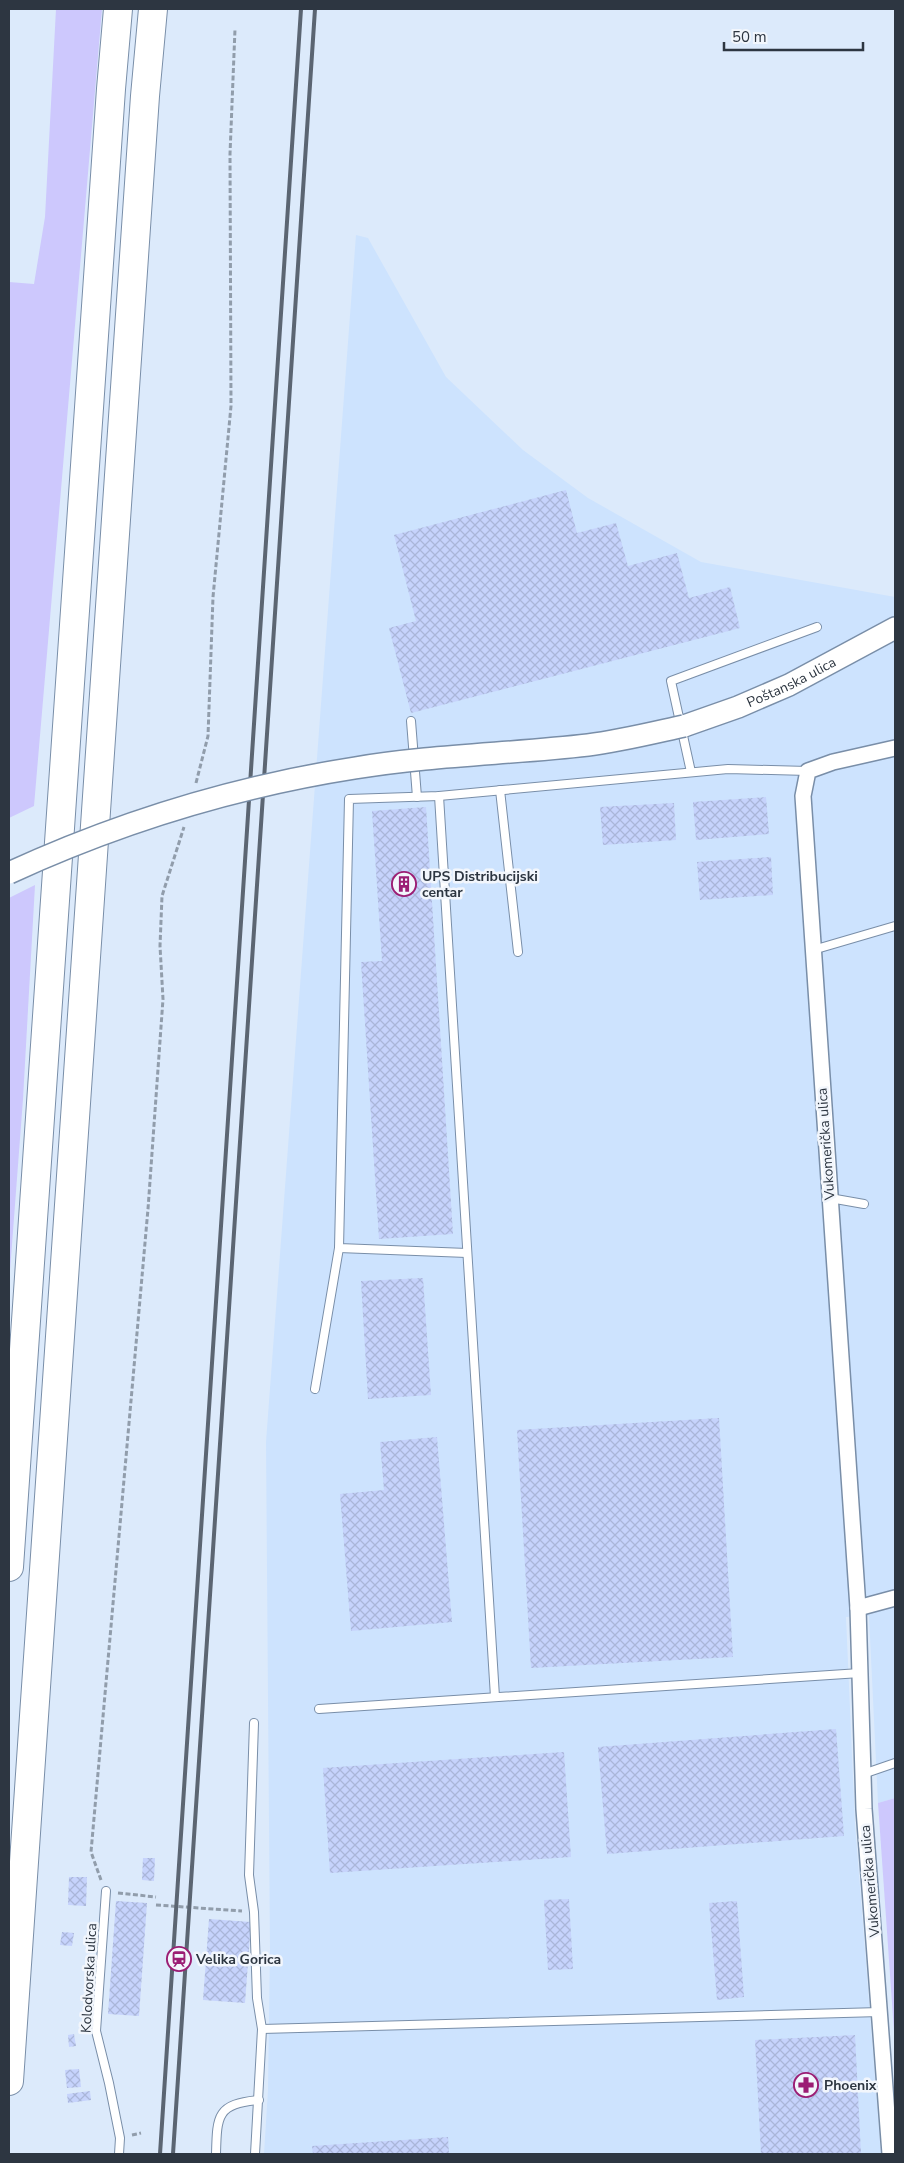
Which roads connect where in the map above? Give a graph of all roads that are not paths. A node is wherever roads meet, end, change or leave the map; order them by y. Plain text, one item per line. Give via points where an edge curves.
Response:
1 (118, 9) edge
2 (153, 9) edge
3 (817, 627) dead end
4 (895, 628) edge
5 (411, 721) dead end
6 (895, 748) edge
7 (808, 771) junction
8 (691, 772) junction
9 (500, 790) junction
10 (439, 796) junction
11 (417, 797) junction
12 (9, 873) edge
13 (895, 926) edge
14 (813, 950) junction
15 (518, 952) dead end
16 (830, 1198) junction
17 (864, 1204) dead end
18 (339, 1248) junction
19 (468, 1253) junction
20 (315, 1389) dead end
21 (9, 1567) edge
22 (895, 1598) edge
23 (858, 1608) junction
24 (860, 1673) junction
25 (495, 1698) junction
26 (319, 1709) dead end
27 (254, 1723) dead end
28 (895, 1763) edge
29 (863, 1774) junction
30 (106, 1891) road end
31 (880, 2012) junction
32 (262, 2029) junction
33 (9, 2081) edge
34 (259, 2100) junction
35 (119, 2154) edge
36 (216, 2154) edge
37 (255, 2154) edge
38 (890, 2154) edge

1 - 21 highway
2 - 33 highway
3 - 8 lane via 671,680
4 - 12 main road, Poštanska ulica, bridge via 789,685 684,726 589,744 356,768 232,792 95,836
5 - 11 lane
6 - 7 street
7 - 8 lane via 728,769
7 - 14 street, Vukomerička ulica via 803,796
8 - 9 lane
9 - 10 lane
9 - 15 lane
10 - 11 lane
10 - 19 lane
11 - 18 lane via 350,799
13 - 14 lane
14 - 16 street, Vukomerička ulica
16 - 17 lane
16 - 23 street, Vukomerička ulica
18 - 19 lane
18 - 20 lane
19 - 25 lane
22 - 23 street
23 - 24 street, Vukomerička ulica
24 - 25 lane
24 - 29 street, Vukomerička ulica
25 - 26 lane
27 - 32 lane via 249,1875
28 - 29 lane
29 - 31 street, Vukomerička ulica
30 - 35 lane, Kolodvorska ulica via 96,2031 120,2138
31 - 32 lane
31 - 38 street, Vukomerička ulica
32 - 34 lane
34 - 36 lane via 237,2102 224,2110 217,2129
34 - 37 lane

